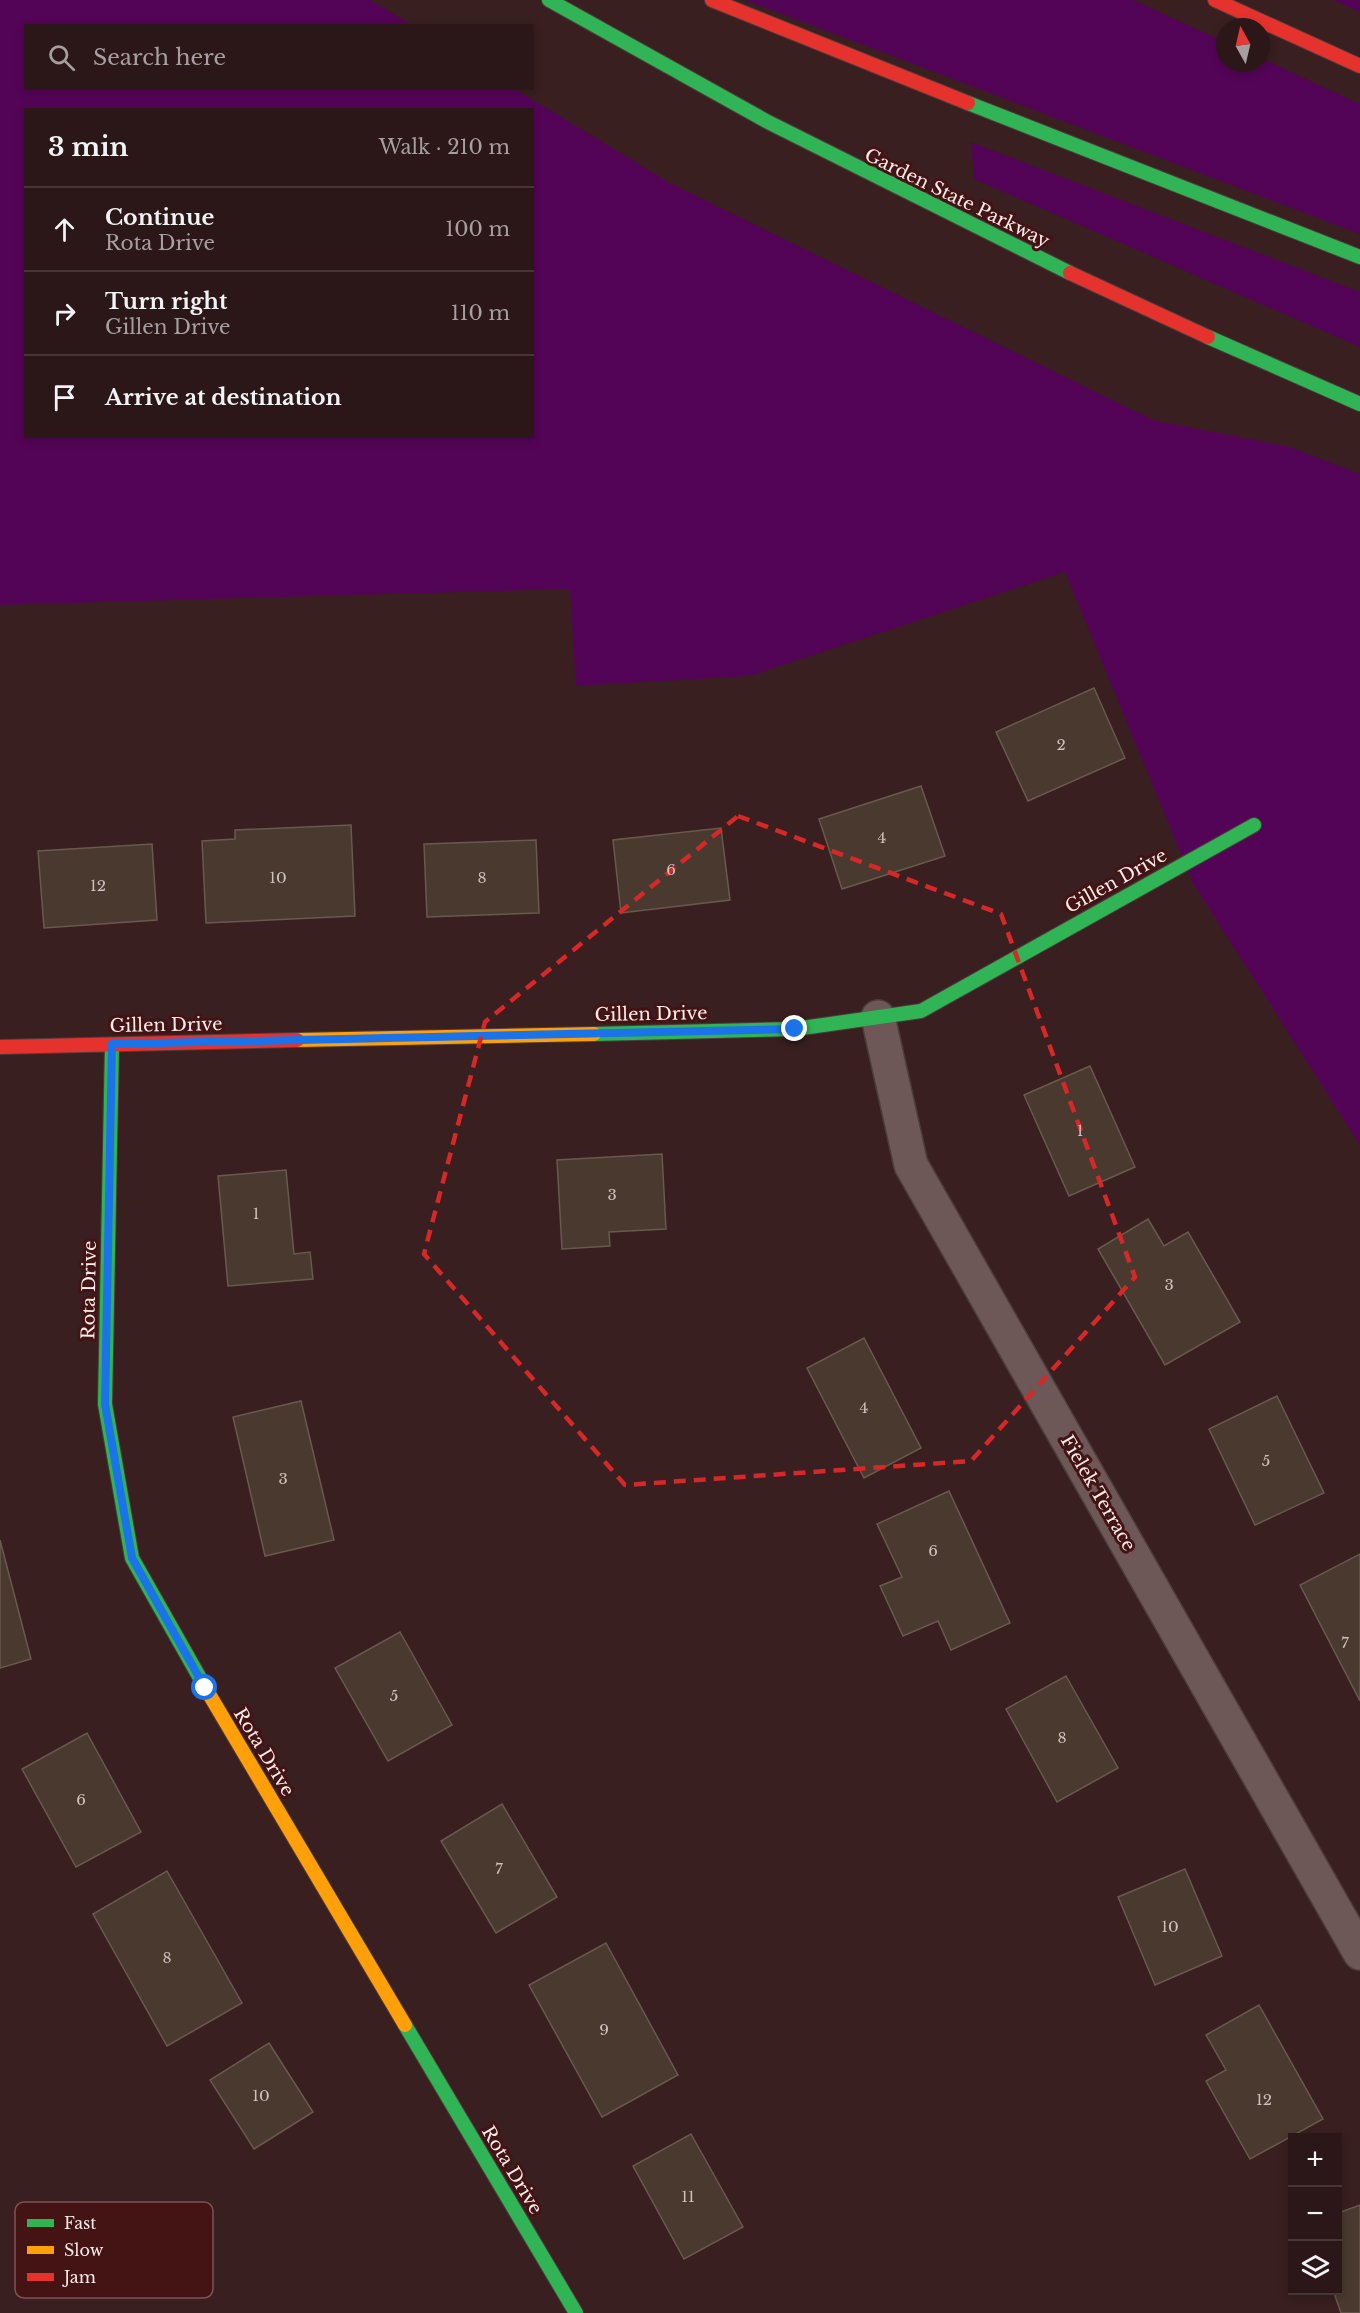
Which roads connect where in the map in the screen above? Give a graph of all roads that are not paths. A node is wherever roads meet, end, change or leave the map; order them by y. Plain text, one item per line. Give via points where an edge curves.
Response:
1 (549, 0) edge
2 (712, 0) edge
3 (1215, 0) edge
4 (1360, 66) edge
5 (1360, 256) edge
6 (1360, 404) edge
7 (1254, 825) dead end
8 (878, 1017) junction
9 (112, 1044) junction
10 (0, 1047) edge
11 (1360, 1953) edge
12 (576, 2313) edge

1 - 6 main road, Garden State Parkway via 723,98 999,241
2 - 5 main road
3 - 4 main road
7 - 8 main road, Gillen Drive via 921,1011
8 - 9 main road, Gillen Drive via 795,1029
8 - 11 street, Fielek Terrace via 911,1165
9 - 10 main road, Gillen Drive
9 - 12 main road, Rota Drive via 105,1404 132,1558

